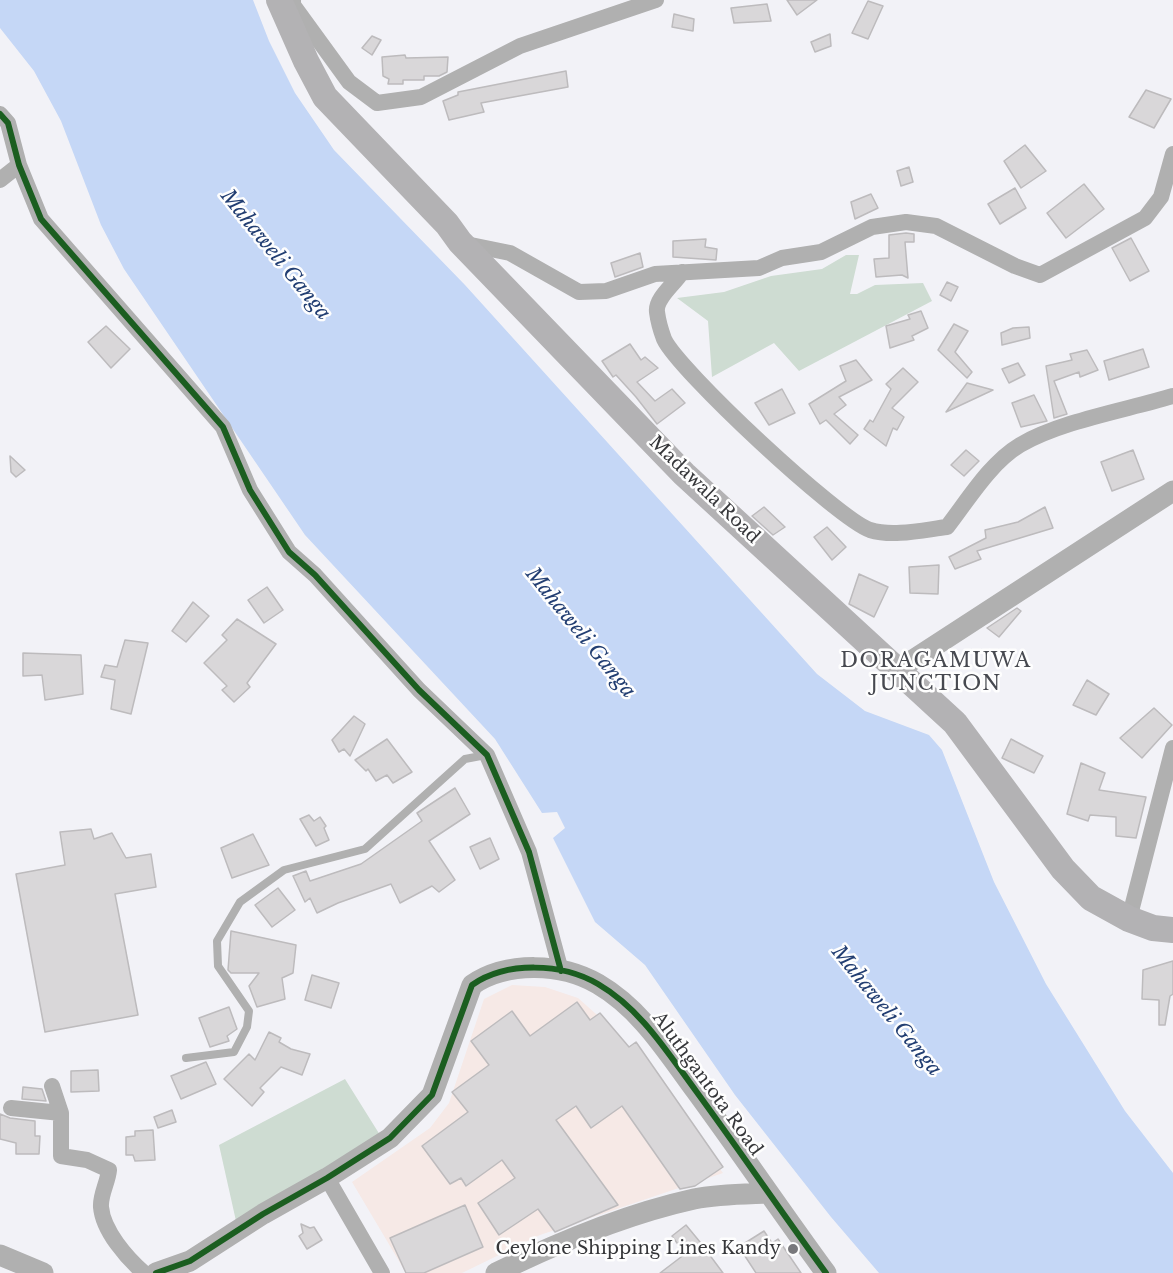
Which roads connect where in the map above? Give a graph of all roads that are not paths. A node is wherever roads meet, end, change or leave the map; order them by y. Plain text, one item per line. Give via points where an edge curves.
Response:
1 (279, 0) edge
2 (293, 0) edge
3 (656, 0) edge
4 (0, 114) edge
5 (1173, 154) edge
6 (19, 165) junction
7 (0, 180) edge
8 (460, 242) junction
9 (682, 272) junction
10 (1173, 396) edge
11 (1173, 491) edge
12 (899, 669) junction
13 (1173, 748) edge
14 (487, 755) junction
15 (1129, 919) junction
16 (1173, 930) edge
17 (561, 971) junction
18 (186, 1058) dead end
19 (52, 1086) dead end
20 (11, 1108) dead end
21 (61, 1113) junction
22 (327, 1178) junction
23 (768, 1193) junction
24 (0, 1255) edge
25 (43, 1273) edge
26 (144, 1273) edge
27 (156, 1273) edge
28 (382, 1273) edge
29 (496, 1273) edge
30 (826, 1273) edge

1 - 8 main road, Madawala Road via 325,97
2 - 3 street via 349,82 377,103 421,97 520,46
4 - 6 street via 8,123
5 - 9 street via 1161,197 1145,218 1040,274 1015,266 936,226 906,222 872,227 821,252 782,258 759,268
6 - 7 street
6 - 14 street via 41,219 222,427 250,490 289,552 315,575 419,690
8 - 9 street via 510,253 579,292 606,291 655,274
8 - 12 main road, Madawala Road via 684,474
9 - 10 street via 659,299 657,310 664,340 694,378 836,510 870,530 900,532 947,527 998,464 1019,446 1051,431
11 - 12 street
12 - 15 main road, Madawala Road via 955,723 1063,869 1091,898
13 - 15 street
14 - 17 street via 529,852
14 - 18 lane via 465,759 365,849 284,870 240,902 217,941 218,966 249,1011 247,1028 234,1052
15 - 16 main road, Madawala Road
17 - 22 street, Aluthgantota Road via 532,967 509,970 485,976 472,985 432,1095 390,1138
17 - 23 street, Aluthgantota Road via 597,984 642,1019
19 - 21 street
20 - 21 street
21 - 26 street via 61,1156 87,1160 109,1170 101,1207 108,1228 132,1263
22 - 27 street, Aluthgantota Road via 190,1261
22 - 28 street
23 - 29 street via 695,1199 647,1213 552,1246
23 - 30 street, Aluthgantota Road
24 - 25 street

